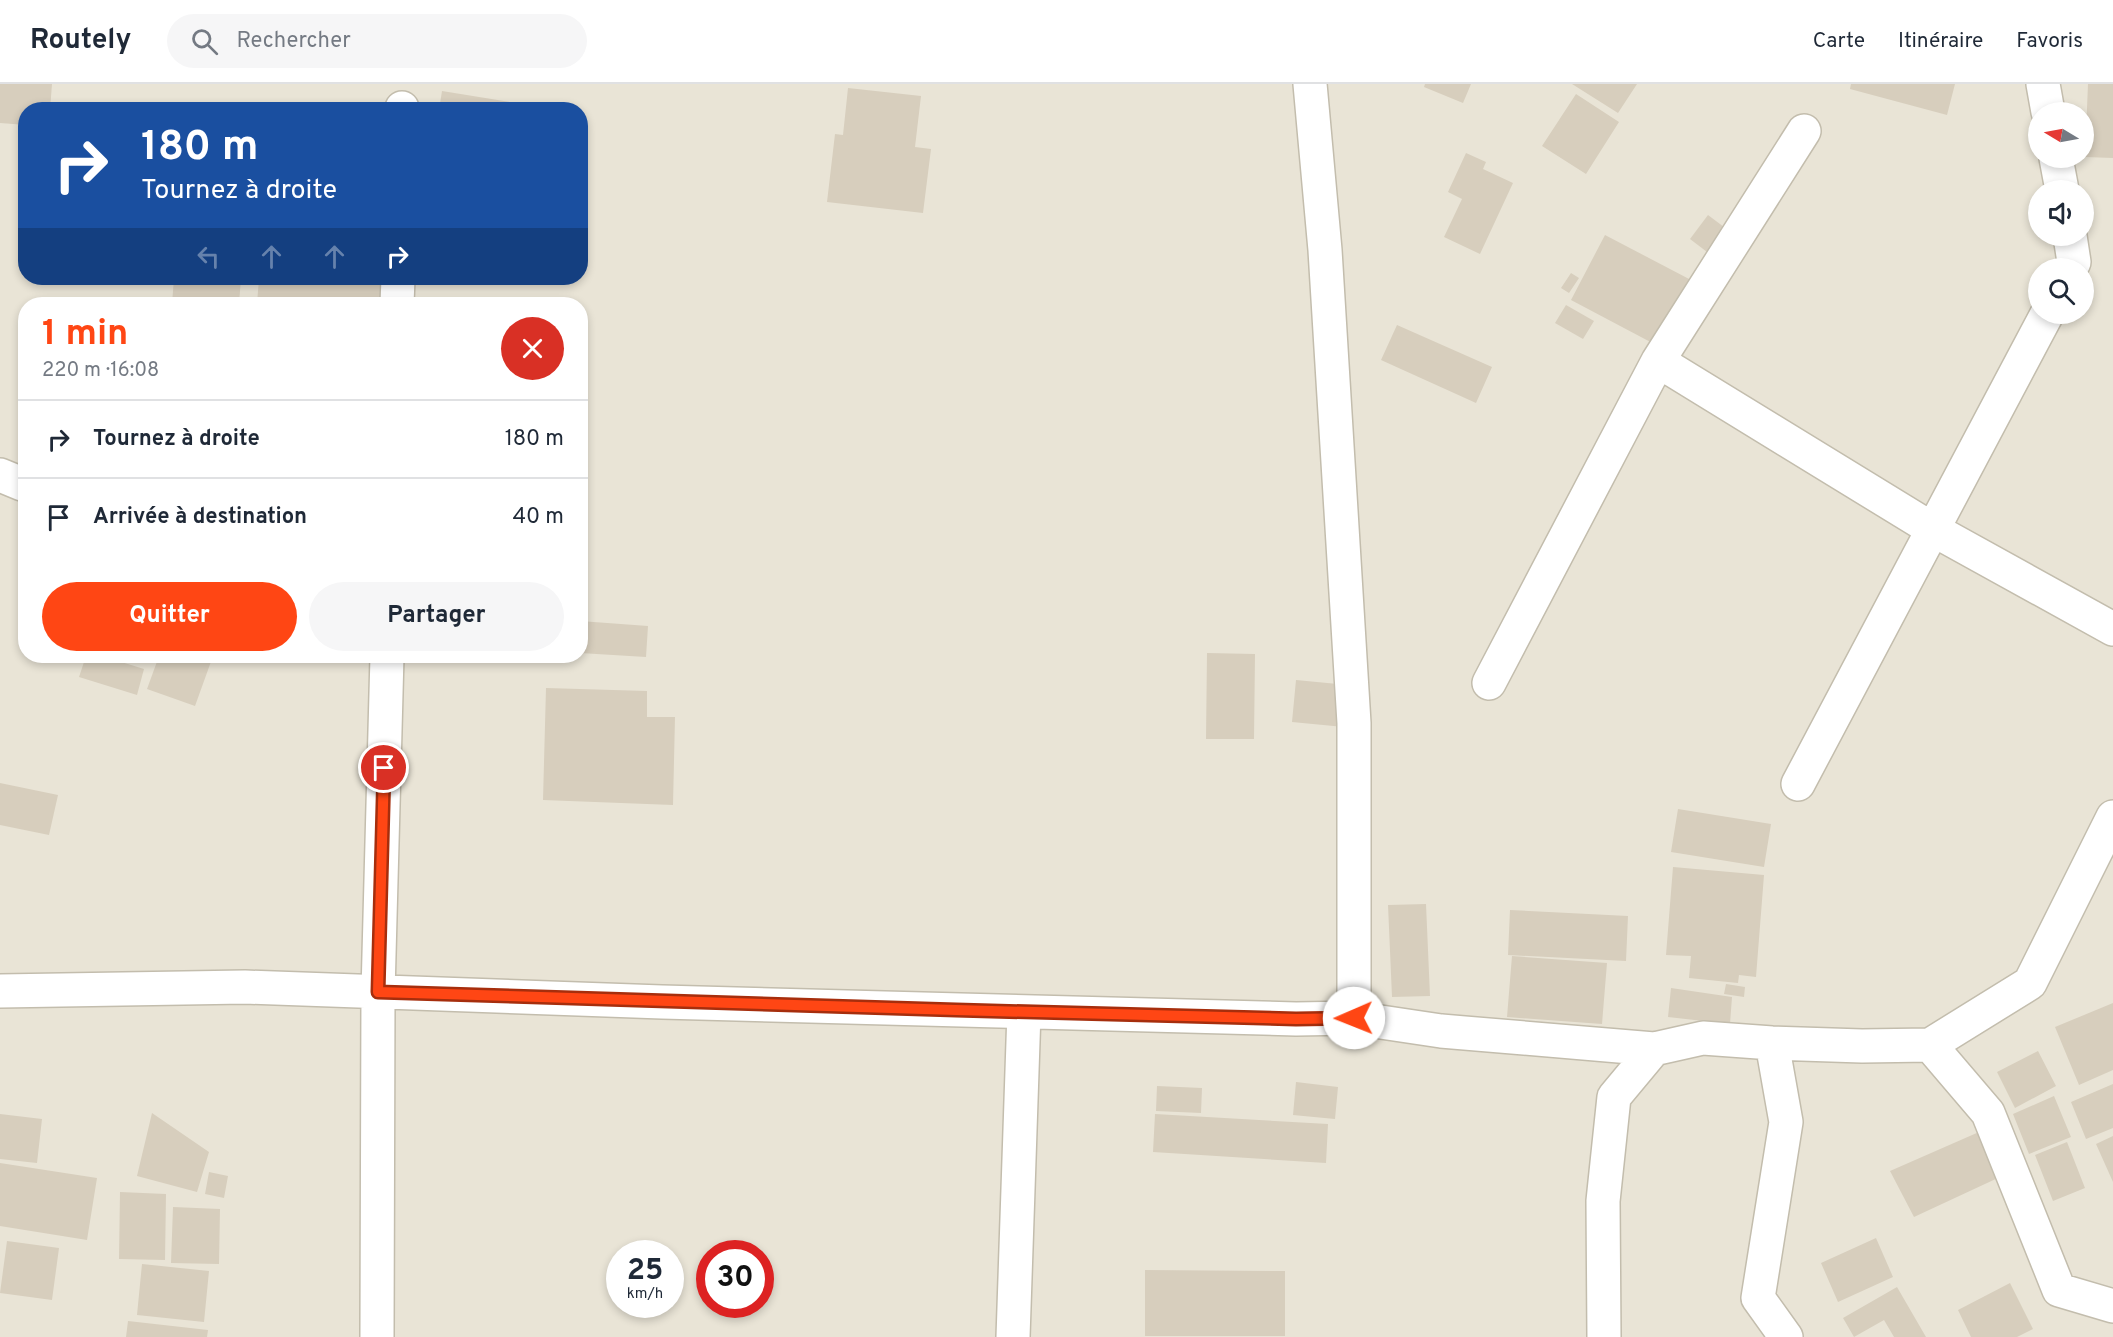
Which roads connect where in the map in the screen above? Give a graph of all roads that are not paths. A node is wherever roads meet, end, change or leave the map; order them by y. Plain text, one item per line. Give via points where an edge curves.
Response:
1 (1310, 84) edge
2 (2043, 84) edge
3 (2046, 102) edge
4 (1804, 131) dead end
5 (2041, 324) edge
6 (1658, 361) junction
7 (1932, 529) junction
8 (2113, 629) edge
9 (387, 663) edge
10 (1489, 683) dead end
11 (1798, 784) dead end
12 (2113, 817) edge
13 (0, 991) edge
14 (378, 992) junction
15 (1024, 1012) junction
16 (1354, 1018) junction
17 (1772, 1043) junction
18 (1930, 1045) junction
19 (1654, 1049) junction
20 (2113, 1306) edge
21 (377, 1337) edge
22 (1013, 1337) edge
23 (1604, 1337) edge
24 (1786, 1337) edge

1 - 16 street via 1325,250 1354,723
2 - 3 street
4 - 6 street
5 - 7 street
6 - 7 street
6 - 10 street
7 - 8 street
7 - 11 street
9 - 14 street
12 - 18 street via 2030,983
13 - 14 street via 245,987
14 - 15 street
14 - 21 street
15 - 16 street
15 - 22 street
16 - 19 street via 1441,1031
17 - 18 street
17 - 19 street via 1703,1038
17 - 24 street via 1786,1122 1758,1298
18 - 20 street via 1988,1113 2059,1290
19 - 23 street via 1614,1097 1604,1202

